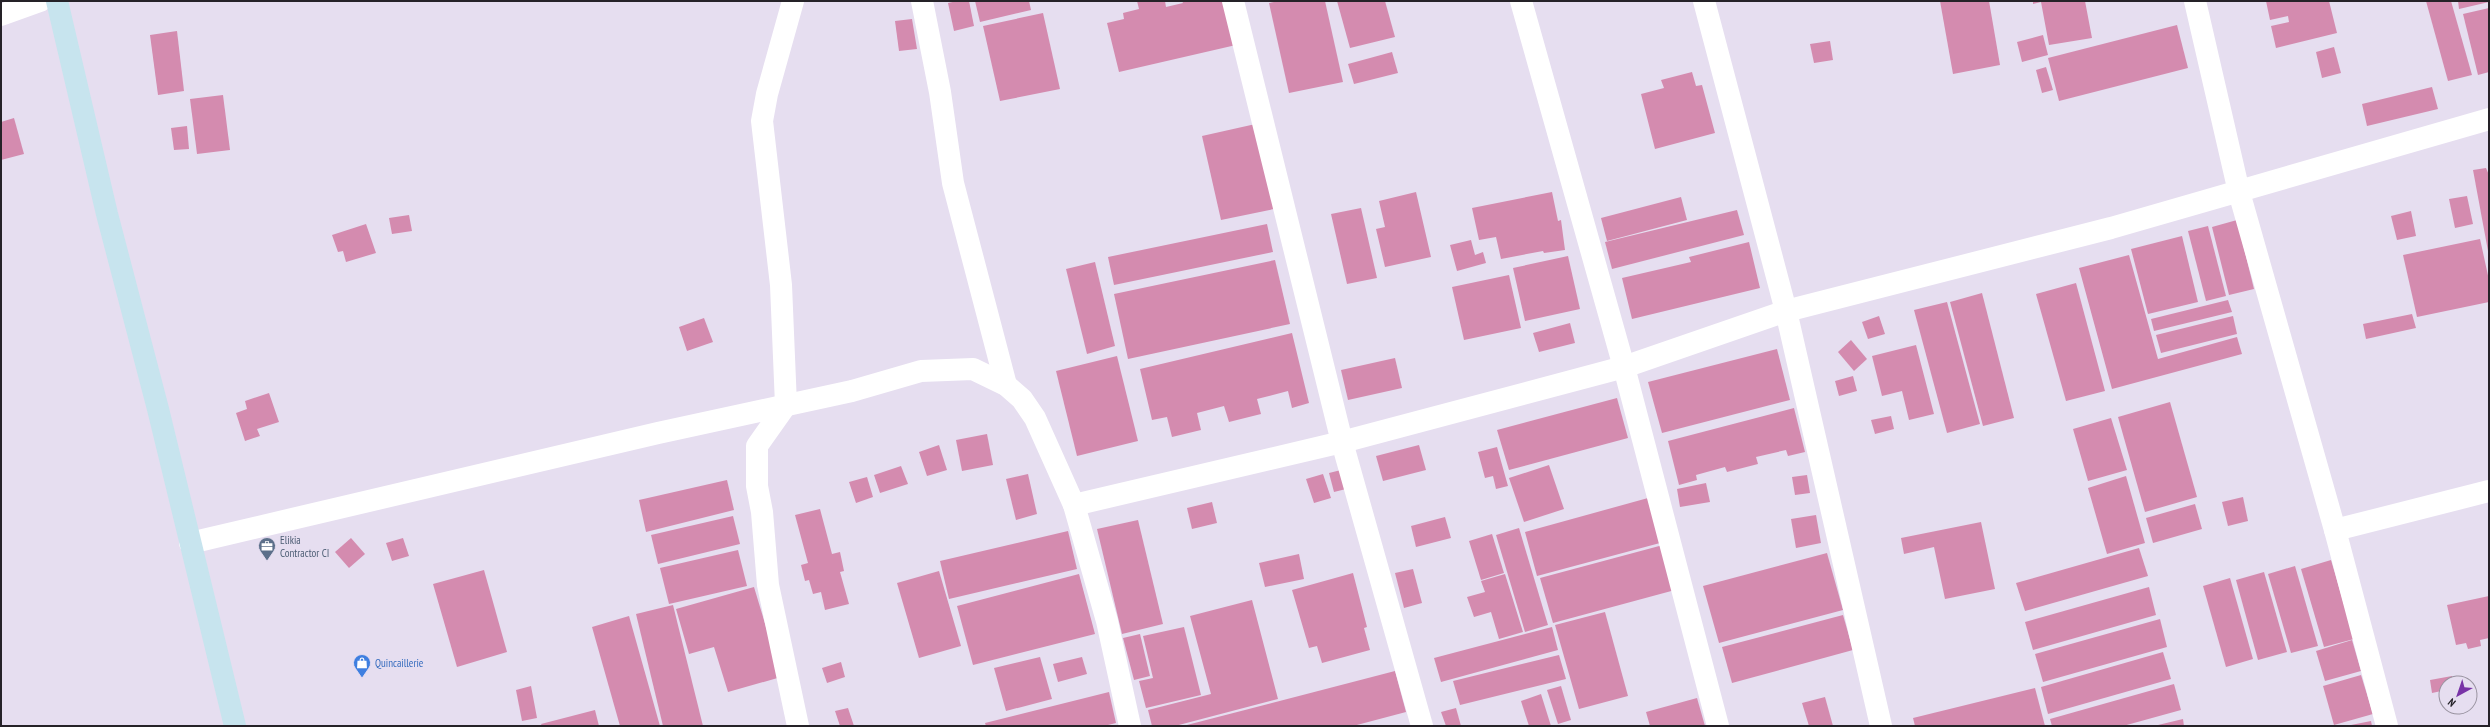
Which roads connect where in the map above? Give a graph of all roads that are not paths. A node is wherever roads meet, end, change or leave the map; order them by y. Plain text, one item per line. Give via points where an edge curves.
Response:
1 (40, 1) edge
2 (57, 1) edge
3 (793, 1) edge
4 (922, 1) edge
5 (1233, 1) edge
6 (1522, 1) edge
7 (1704, 1) edge
8 (2195, 1) edge
9 (1, 15) edge
10 (2489, 119) edge
11 (2239, 192) junction
12 (1786, 311) junction
13 (1624, 367) junction
14 (1006, 385) junction
15 (786, 405) junction
16 (1342, 442) junction
17 (2489, 491) edge
18 (1074, 505) junction
19 (2335, 530) junction
20 (190, 543) junction
21 (235, 726) edge
22 (798, 726) edge
23 (1130, 726) edge
24 (1422, 726) edge
25 (1718, 726) edge
26 (1881, 726) edge
27 (2387, 726) edge

1 - 9 street
2 - 20 street via 107,214
3 - 15 street via 762,121 781,285
4 - 14 street via 940,92 953,183
5 - 16 street
6 - 13 street
7 - 12 street
8 - 11 street
10 - 11 street
11 - 12 street
11 - 19 street
12 - 13 street
12 - 26 street
13 - 16 street
13 - 25 street
14 - 15 street via 973,369 921,371 852,391
14 - 18 street via 1022,399 1035,418
15 - 20 street
15 - 22 street via 757,446 758,486 768,585
16 - 18 street
16 - 24 street
17 - 19 street
18 - 23 street via 1107,621
19 - 27 street
20 - 21 street

